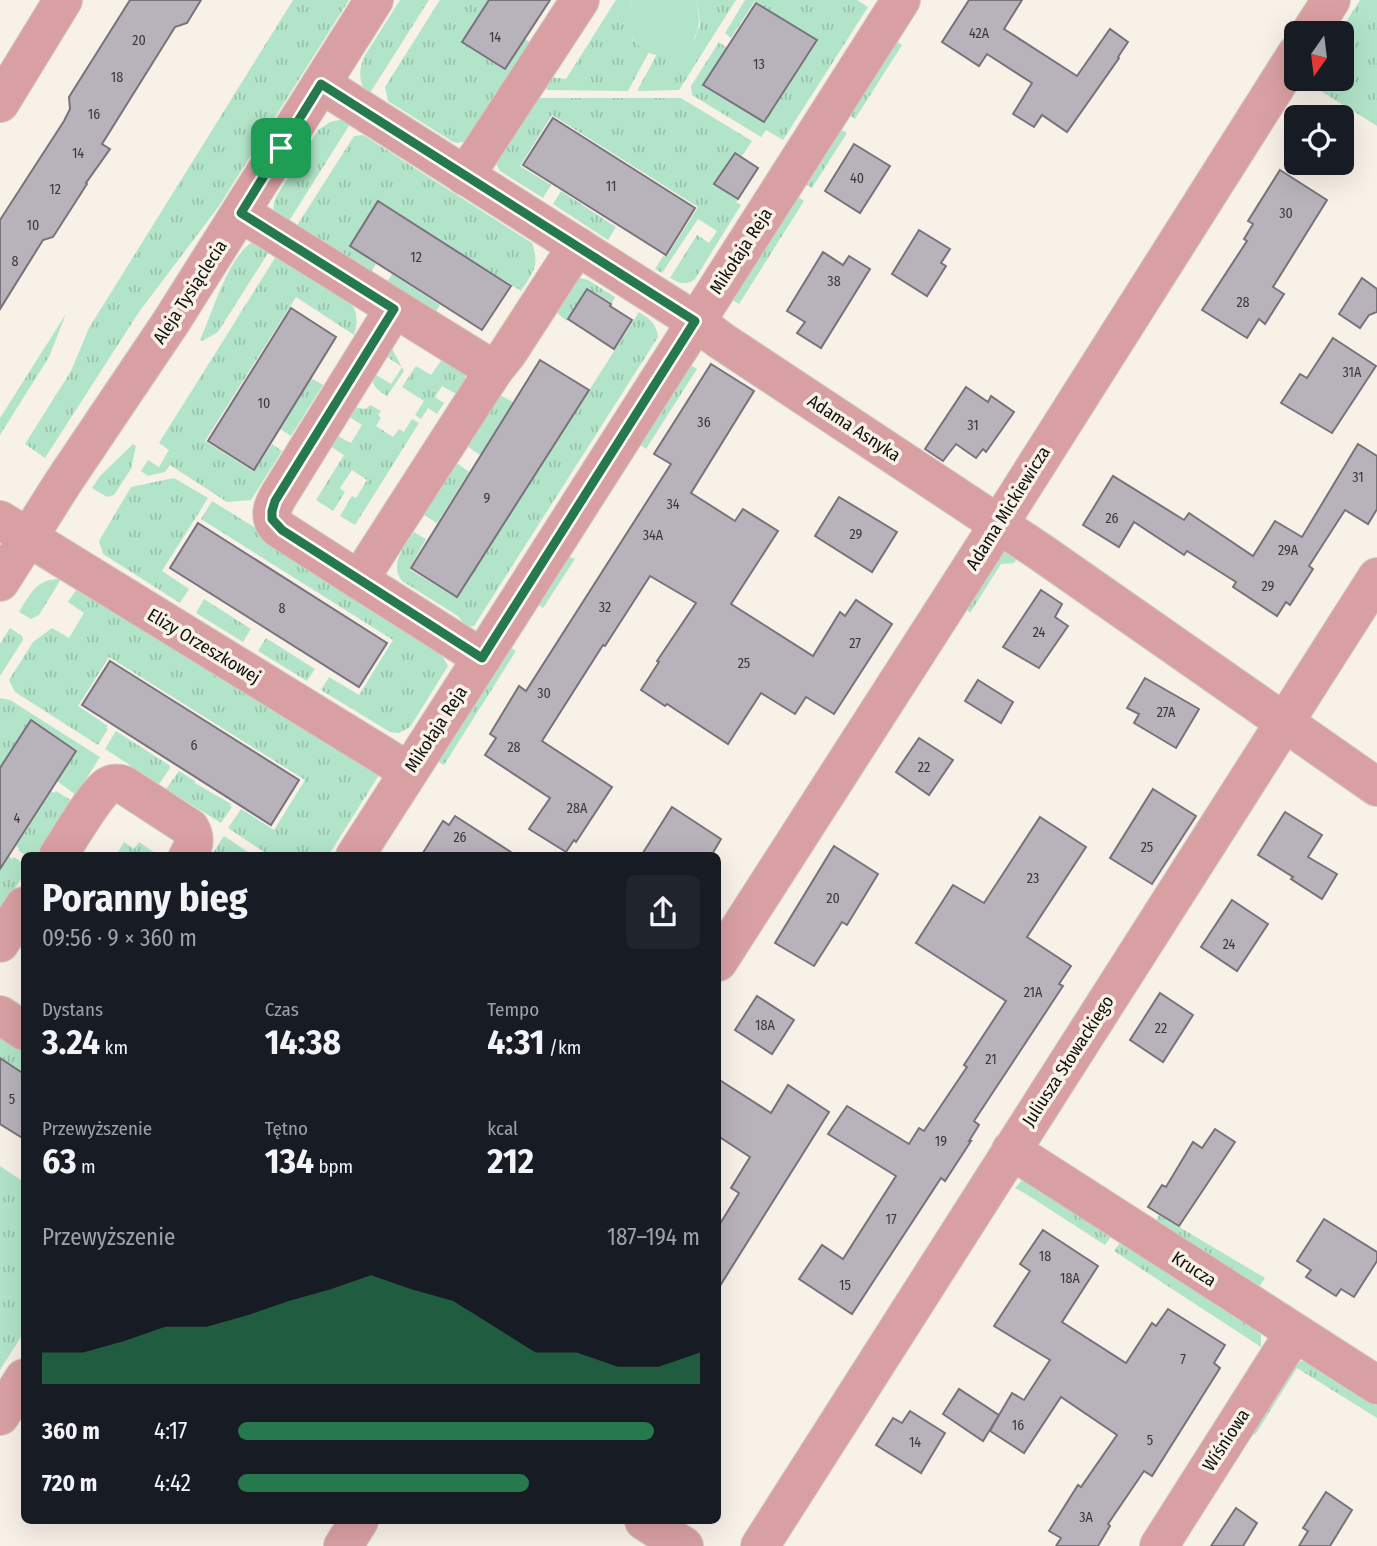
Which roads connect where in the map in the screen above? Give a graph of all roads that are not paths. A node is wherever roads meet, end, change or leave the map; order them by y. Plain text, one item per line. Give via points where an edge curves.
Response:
1 (63, 0) edge
2 (374, 0) edge
3 (580, 0) edge
4 (901, 0) edge
5 (1331, 0) edge
6 (1318, 21) edge
7 (10, 62) edge
8 (1284, 75) edge
9 (321, 84) junction
10 (0, 103) edge
11 (465, 176) junction
12 (241, 213) junction
13 (577, 246) junction
14 (394, 309) junction
15 (695, 321) junction
16 (494, 370) junction
17 (999, 524) junction
18 (14, 529) edge
19 (1377, 577) edge
20 (359, 580) junction
21 (0, 582) edge
22 (482, 658) junction
23 (1284, 722) junction
24 (408, 771) junction
25 (1377, 787) edge
26 (61, 852) edge
27 (190, 852) edge
28 (357, 852) edge
29 (21, 911) edge
30 (0, 943) edge
31 (721, 957) edge
32 (0, 1015) edge
33 (21, 1029) edge
34 (1011, 1150) junction
35 (1294, 1334) junction
36 (21, 1383) edge
37 (1377, 1385) edge
38 (0, 1416) edge
39 (357, 1524) edge
40 (649, 1524) edge
41 (343, 1546) edge
42 (684, 1546) edge
43 (760, 1546) edge
44 (1158, 1546) edge

1 - 7 street
2 - 9 street, Aleja Tysiąclecia
3 - 11 street
4 - 15 street, Mikołaja Reja
5 - 6 street
7 - 10 street
8 - 17 street, Adama Mickiewicza
9 - 11 street, Adama Asnyka
9 - 12 street, Aleja Tysiąclecia
11 - 13 street, Adama Asnyka
12 - 14 street
12 - 18 street, Aleja Tysiąclecia via 64,481
13 - 15 street, Adama Asnyka
13 - 16 street
14 - 16 street
14 - 20 street via 272,511 278,528
15 - 17 street, Adama Asnyka
15 - 22 street, Mikołaja Reja
16 - 20 street
17 - 23 street, Adama Asnyka
17 - 31 street, Adama Mickiewicza
18 - 21 street, Aleja Tysiąclecia
18 - 24 street, Elizy Orzeszkowej
19 - 23 street, Juliusza Słowackiego
20 - 22 street
22 - 24 street, Mikołaja Reja
23 - 25 street, Adama Asnyka
23 - 34 street, Juliusza Słowackiego
24 - 28 street, Mikołaja Reja
26 - 27 street via 99,794 119,783 190,828 194,842
29 - 30 street
32 - 33 street
34 - 35 street, Krucza
34 - 43 street, Juliusza Słowackiego
35 - 37 street, Krucza
35 - 44 street, Wiśniowa
36 - 38 street
39 - 41 street
40 - 42 street

